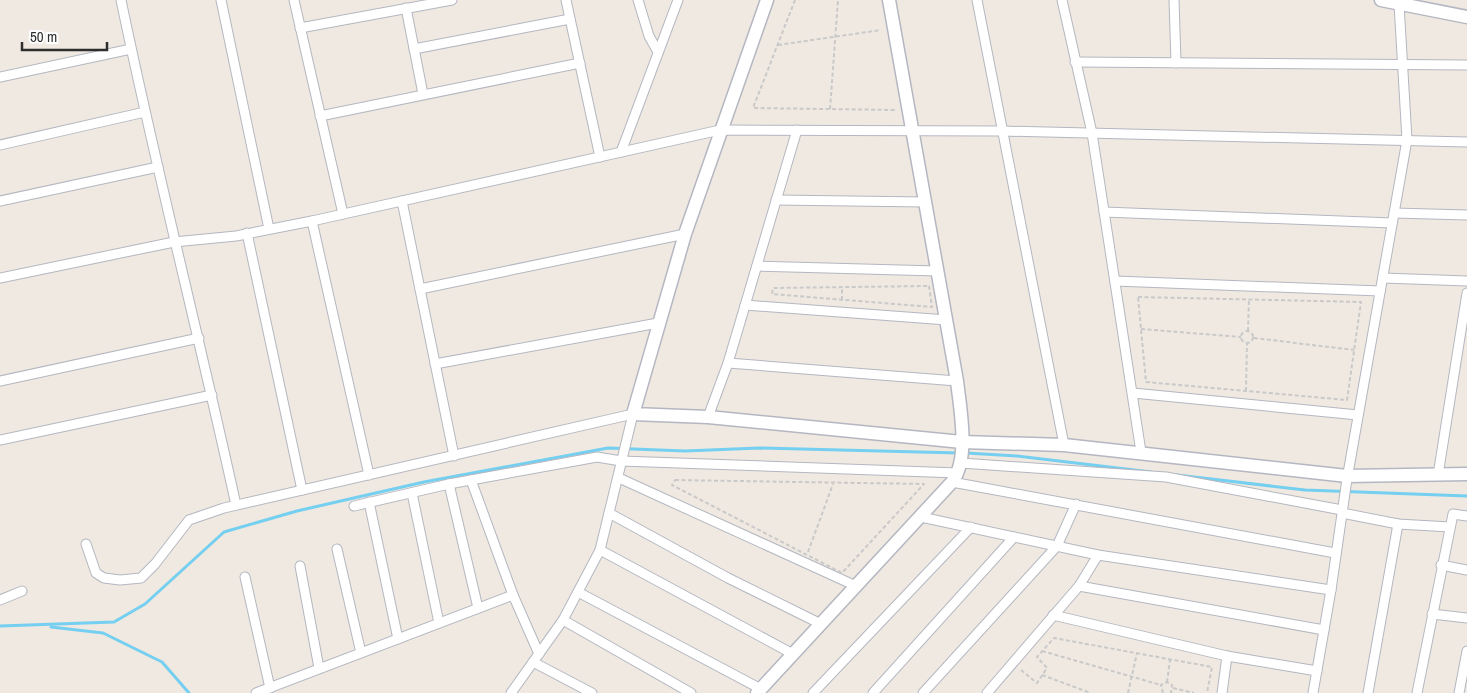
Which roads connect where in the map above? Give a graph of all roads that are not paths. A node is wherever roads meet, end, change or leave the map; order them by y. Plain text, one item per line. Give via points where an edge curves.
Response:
1 (121, 0) edge
2 (221, 0) edge
3 (294, 0) edge
4 (452, 0) edge
5 (566, 0) edge
6 (638, 0) edge
7 (678, 0) edge
8 (767, 0) edge
9 (889, 0) edge
10 (977, 0) edge
11 (1062, 0) edge
12 (1174, 0) edge
13 (1381, 0) edge
14 (1399, 4) junction
15 (406, 8) junction
16 (1467, 17) edge
17 (570, 19) junction
18 (300, 28) junction
19 (131, 49) junction
20 (414, 49) junction
21 (658, 52) junction
22 (1075, 62) junction
23 (580, 63) junction
24 (1176, 63) junction
25 (1403, 64) junction
26 (1467, 65) edge
27 (0, 77) edge
28 (423, 94) junction
29 (145, 112) junction
30 (320, 116) junction
31 (720, 130) junction
32 (797, 130) junction
33 (912, 130) junction
34 (1002, 131) junction
35 (1092, 133) junction
36 (1407, 140) junction
37 (1467, 142) edge
38 (0, 145) edge
39 (621, 152) junction
40 (600, 157) junction
41 (158, 167) junction
42 (776, 200) junction
43 (0, 201) edge
44 (402, 201) junction
45 (925, 202) junction
46 (1104, 212) junction
47 (1394, 212) junction
48 (343, 214) junction
49 (1467, 215) edge
50 (312, 221) junction
51 (1392, 223) junction
52 (269, 229) junction
53 (248, 233) junction
54 (685, 234) junction
55 (174, 242) junction
56 (757, 266) junction
57 (937, 271) junction
58 (0, 278) edge
59 (1383, 278) junction
60 (1115, 281) junction
61 (1467, 281) edge
62 (420, 289) junction
63 (1380, 291) junction
64 (1467, 293) edge
65 (745, 305) junction
66 (946, 320) junction
67 (658, 323) junction
68 (199, 338) junction
69 (728, 362) junction
70 (435, 364) junction
71 (957, 380) junction
72 (0, 381) edge
73 (1132, 393) junction
74 (212, 396) junction
75 (633, 414) junction
76 (1358, 415) junction
77 (708, 417) junction
78 (0, 440) edge
79 (1064, 445) junction
80 (1141, 452) junction
81 (454, 456) junction
82 (622, 458) junction
83 (959, 461) junction
84 (1467, 474) edge
85 (369, 475) junction
86 (1438, 475) junction
87 (619, 478) junction
88 (1347, 478) junction
89 (471, 480) junction
90 (449, 484) junction
91 (302, 490) junction
92 (412, 493) junction
93 (369, 502) junction
94 (1076, 504) junction
95 (236, 505) junction
96 (354, 506) dead end
97 (1342, 510) junction
98 (609, 513) junction
99 (1467, 516) edge
100 (921, 517) junction
101 (1398, 524) junction
102 (971, 527) junction
103 (1450, 527) junction
104 (1014, 537) junction
105 (86, 544) dead end
106 (1057, 546) junction
107 (337, 549) dead end
108 (600, 550) junction
109 (1335, 552) junction
110 (1098, 555) junction
111 (300, 566) dead end
112 (1441, 566) junction
113 (1467, 570) edge
114 (245, 577) dead end
115 (856, 586) junction
116 (1079, 586) junction
117 (1331, 590) junction
118 (22, 591) dead end
119 (578, 592) junction
120 (513, 595) junction
121 (0, 600) edge
122 (478, 608) junction
123 (1432, 614) junction
124 (1053, 615) junction
125 (1467, 618) edge
126 (563, 620) junction
127 (440, 623) junction
128 (821, 624) junction
129 (1324, 630) junction
130 (398, 639) junction
131 (1467, 651) edge
132 (361, 653) junction
133 (539, 654) junction
134 (793, 654) junction
135 (1227, 656) junction
136 (533, 662) junction
137 (319, 668) junction
138 (1317, 671) junction
139 (270, 688) junction
140 (759, 691) edge
141 (256, 693) edge
142 (511, 693) edge
143 (592, 693) edge
144 (691, 693) edge
145 (813, 693) edge
146 (873, 693) edge
147 (923, 693) edge
148 (987, 693) edge
149 (1222, 693) edge
150 (1312, 693) edge
151 (1368, 693) edge
152 (1417, 693) edge
153 (1459, 693) edge

1 - 19 street
2 - 52 street
3 - 18 street
4 - 15 street
5 - 17 street
6 - 21 street via 649,36
7 - 21 street
8 - 31 street
9 - 33 street
10 - 34 street
11 - 22 street
12 - 24 street
13 - 14 street
14 - 16 street
14 - 25 street
15 - 18 street
15 - 20 street
17 - 20 street
17 - 23 street
18 - 30 street
19 - 27 street
19 - 29 street
20 - 28 street
21 - 39 street
22 - 24 street
22 - 35 street
23 - 28 street
23 - 40 street
24 - 25 street
25 - 26 street
25 - 36 street
28 - 30 street
29 - 38 street
29 - 41 street
30 - 48 street
31 - 32 street
31 - 39 street
31 - 54 street
32 - 33 street
32 - 42 street
33 - 34 street
33 - 45 street
34 - 35 street
34 - 79 street
35 - 36 street
35 - 46 street
36 - 37 street
36 - 47 street
39 - 40 street
40 - 44 street
41 - 43 street
41 - 55 street
42 - 45 street
42 - 56 street
44 - 48 street
44 - 62 street
45 - 57 street
46 - 51 street
46 - 60 street
47 - 49 street
47 - 51 street
48 - 50 street
50 - 52 street
50 - 85 street
51 - 59 street
52 - 53 street
53 - 55 street
53 - 91 street
54 - 62 street
54 - 67 street
55 - 58 street
55 - 68 street
56 - 57 street
56 - 65 street
57 - 66 street
59 - 61 street
59 - 63 street
60 - 63 street
60 - 73 street
62 - 70 street
63 - 76 street
64 - 86 street
65 - 66 street
65 - 69 street
66 - 71 street
67 - 70 street
67 - 75 street
68 - 72 street
68 - 74 street
69 - 71 street
69 - 77 street
70 - 81 street
71 - 83 street
73 - 76 street
73 - 80 street
74 - 78 street
74 - 95 street
75 - 77 street
75 - 81 street
75 - 82 street
76 - 88 street
77 - 83 street
79 - 80 street
79 - 83 street
80 - 88 street
81 - 85 street
82 - 83 street
82 - 87 street
82 - 89 street via 597,457
83 - 94 street
83 - 97 street via 1166,477
83 - 100 street
84 - 86 street
85 - 91 street
86 - 88 street
87 - 98 street
87 - 115 street
88 - 97 street
89 - 90 street
89 - 120 street
90 - 92 street
90 - 122 street
91 - 95 street
92 - 93 street
92 - 127 street
93 - 96 street
93 - 130 street
94 - 106 street
94 - 109 street
95 - 105 street via 189,520 156,564 141,578 104,578 96,573
97 - 101 street
97 - 109 street
98 - 108 street
98 - 128 street
99 - 103 street via 1453,514
100 - 102 street
100 - 115 street
101 - 103 street
101 - 151 street
102 - 104 street
102 - 145 street
103 - 112 street
104 - 106 street
104 - 146 street
106 - 110 street
106 - 147 street
107 - 132 street
108 - 119 street
108 - 134 street
109 - 117 street
110 - 116 street
110 - 117 street
111 - 137 street
112 - 113 street
112 - 123 street
114 - 139 street
115 - 128 street
116 - 124 street
116 - 129 street
117 - 129 street
118 - 121 street
119 - 126 street
119 - 140 street
120 - 122 street
120 - 133 street
122 - 127 street
123 - 125 street
123 - 152 street
124 - 135 street
124 - 148 street
126 - 133 street
126 - 144 street
127 - 130 street
128 - 134 street
129 - 138 street
130 - 132 street
131 - 153 street
132 - 137 street
133 - 136 street
134 - 140 street
135 - 138 street
135 - 149 street
136 - 142 street
136 - 143 street
137 - 139 street
138 - 150 street
139 - 141 street

